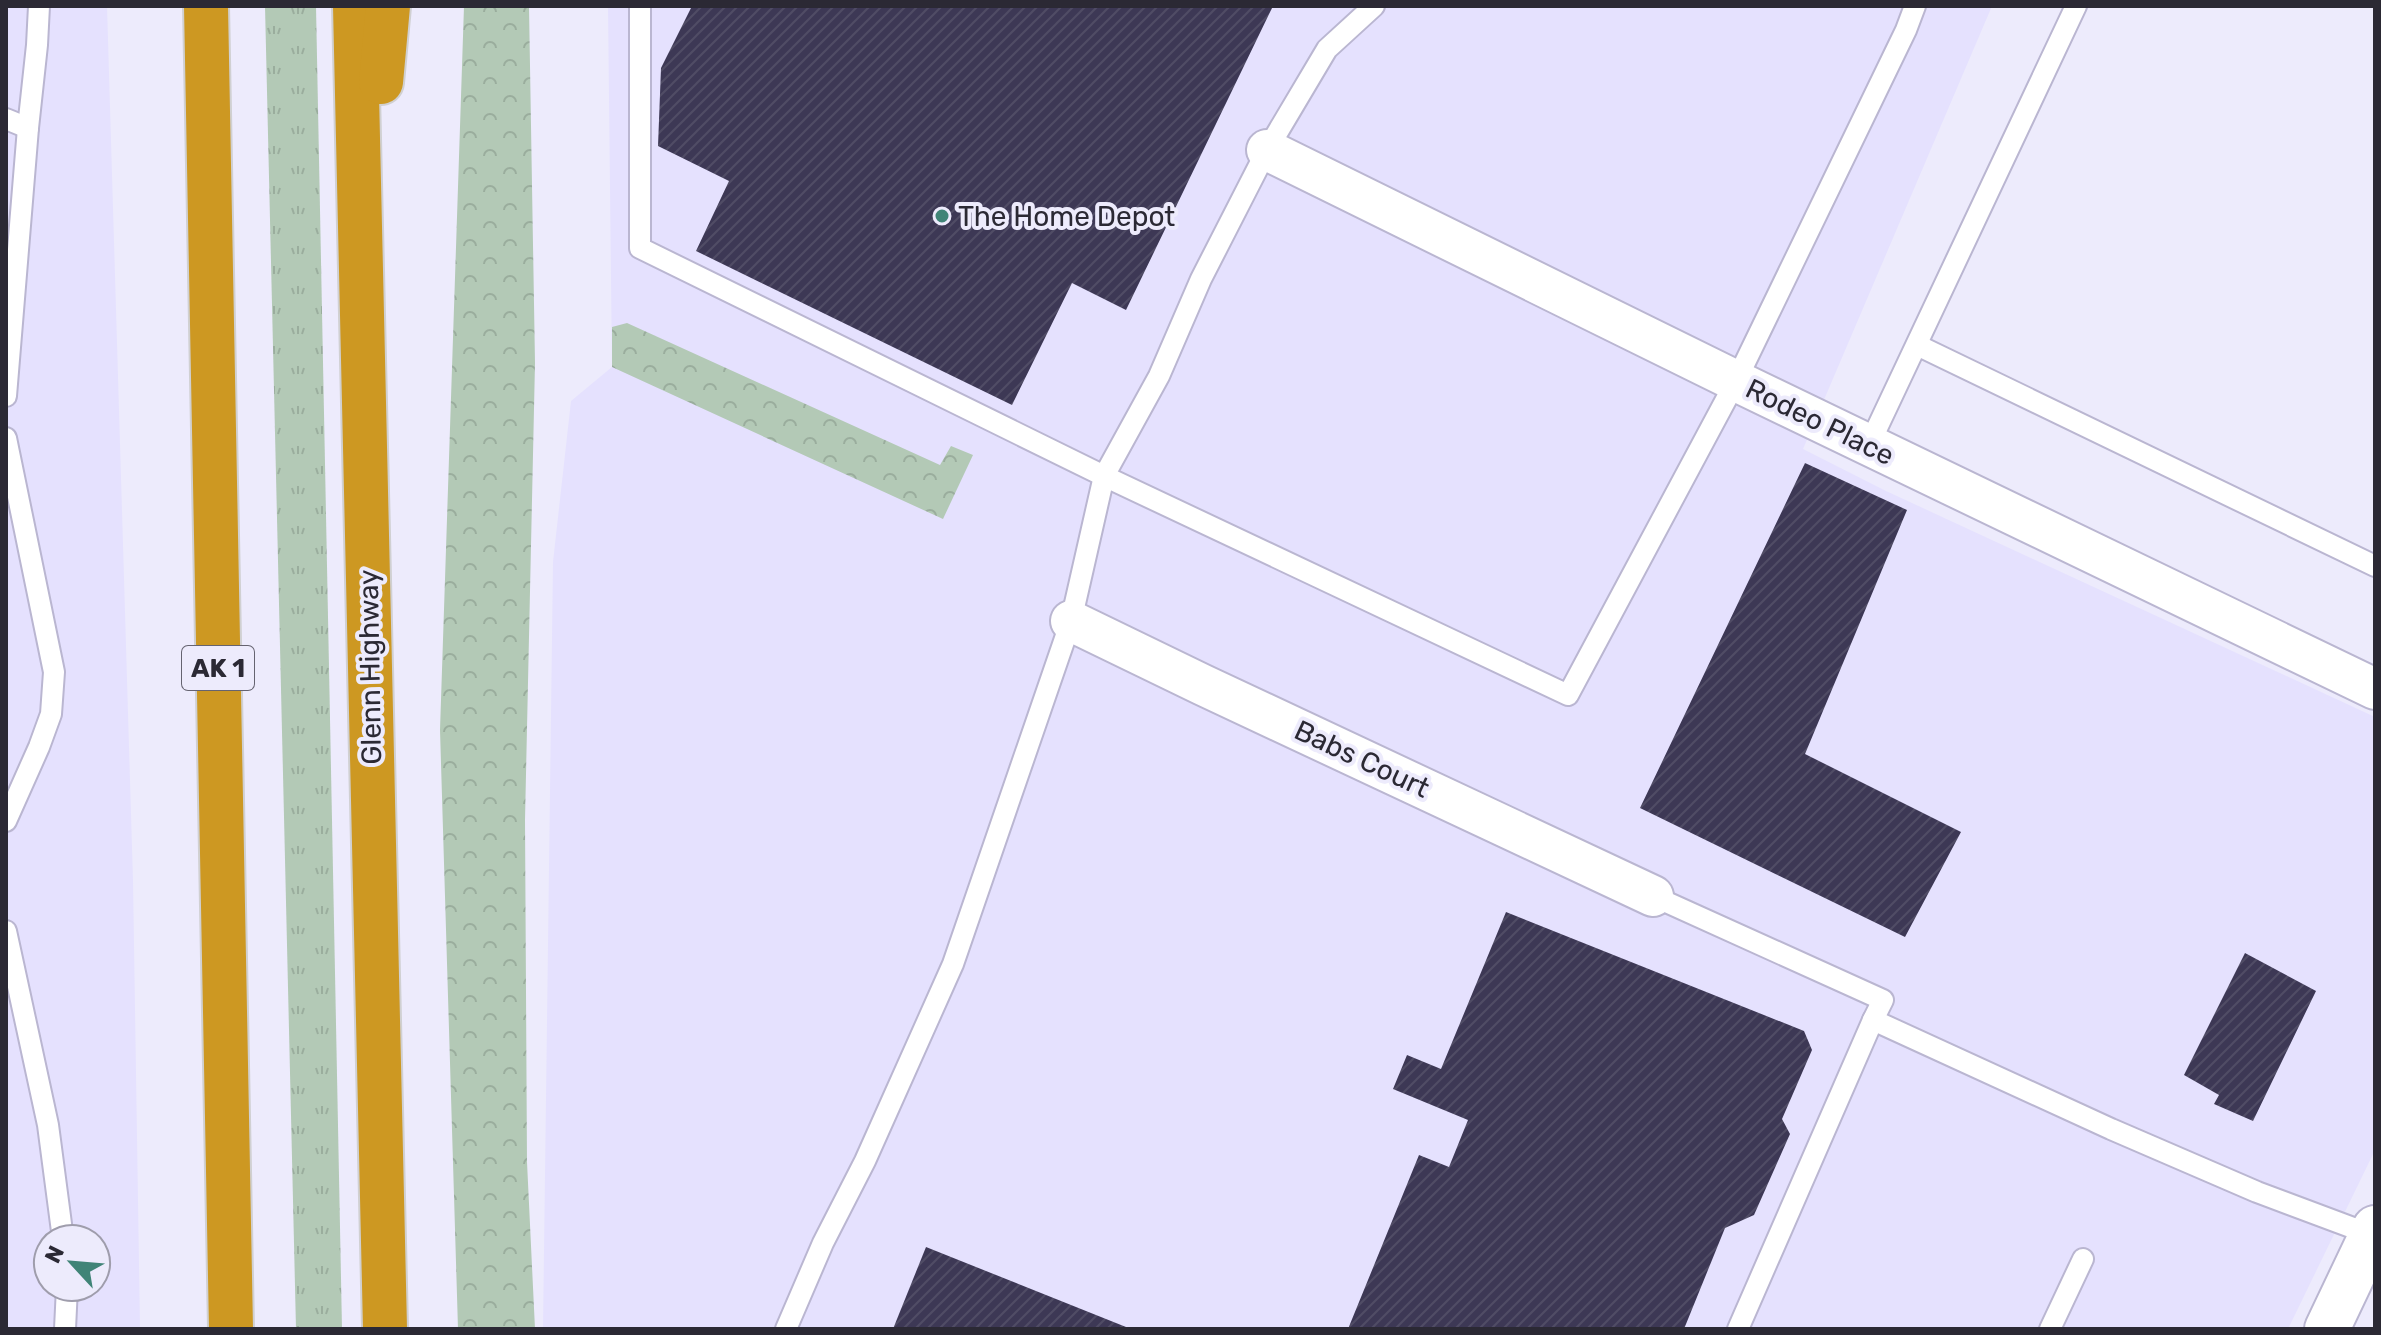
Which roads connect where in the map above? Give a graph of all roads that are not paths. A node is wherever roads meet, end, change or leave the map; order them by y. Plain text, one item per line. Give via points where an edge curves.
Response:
1 (39, 6) edge
2 (206, 6) edge
3 (355, 6) edge
4 (388, 6) edge
5 (640, 6) edge
6 (1374, 6) edge
7 (1915, 6) edge
8 (2076, 6) edge
9 (6, 119) edge
10 (28, 128) junction
11 (1267, 150) junction
12 (362, 312) junction
13 (1917, 345) junction
14 (1736, 381) junction
15 (6, 396) edge
16 (6, 438) edge
17 (1869, 445) junction
18 (1104, 476) junction
19 (2375, 566) edge
20 (1071, 621) junction
21 (2375, 689) edge
22 (14, 783) edge
23 (6, 821) edge
24 (1653, 896) joint
25 (6, 931) edge
26 (1873, 1020) junction
27 (61, 1223) edge
28 (2373, 1232) edge
29 (2083, 1259) dead end
30 (66, 1303) edge
31 (65, 1329) edge
32 (231, 1329) edge
33 (385, 1329) edge
34 (786, 1329) edge
35 (1738, 1329) edge
36 (2050, 1329) edge
37 (2327, 1329) edge

1 - 10 lane
2 - 32 highway, AK 1
3 - 12 highway, Glenn Highway
4 - 12 highway
5 - 18 lane via 640,248
6 - 11 lane via 1327,49
7 - 14 lane
8 - 13 lane
9 - 10 lane
10 - 15 lane
11 - 14 street, Rodeo Place
11 - 18 lane via 1159,376
12 - 33 highway, Glenn Highway
13 - 17 lane
13 - 19 lane
14 - 17 street, Rodeo Place
14 - 18 lane via 1568,695
16 - 22 lane via 54,672 51,714 39,747
17 - 21 street, Rodeo Place
18 - 20 lane
20 - 24 street, Babs Court
20 - 34 lane via 953,964
22 - 23 lane
24 - 26 lane via 1883,1000
25 - 27 lane via 48,1125
26 - 28 lane via 2257,1192
26 - 35 lane
28 - 37 street
29 - 36 lane
30 - 31 lane

